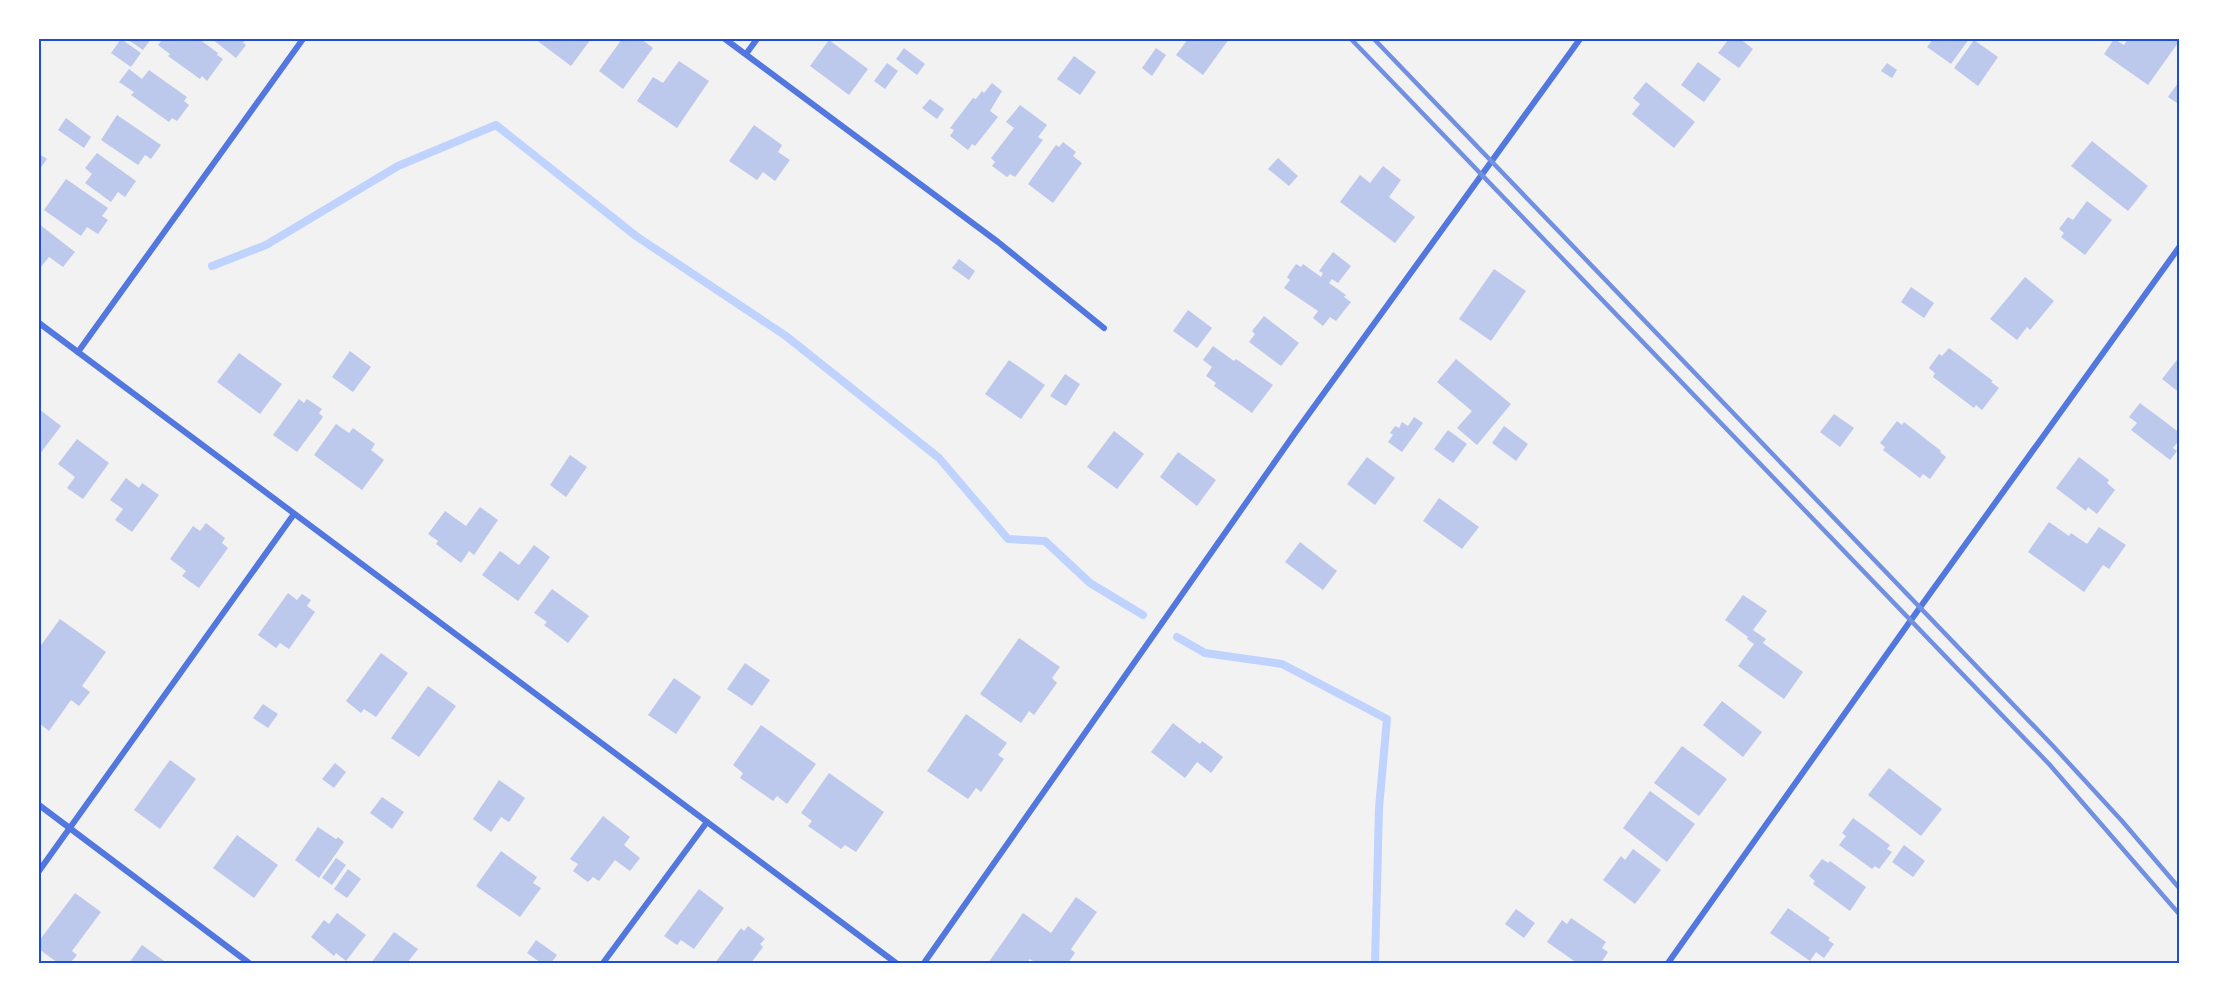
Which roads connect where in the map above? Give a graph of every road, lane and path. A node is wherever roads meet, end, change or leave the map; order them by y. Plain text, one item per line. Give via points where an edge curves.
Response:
1 (303, 39) edge
2 (725, 39) edge
3 (757, 39) edge
4 (1580, 39) edge
5 (746, 54) junction
6 (2180, 246) edge
7 (39, 323) edge
8 (1104, 328) dead end
9 (78, 352) junction
10 (294, 514) junction
11 (39, 805) edge
12 (707, 822) junction
13 (70, 828) junction
14 (39, 872) edge
15 (249, 963) edge
16 (603, 963) edge
17 (896, 963) edge
18 (924, 963) edge
19 (1668, 963) edge

1 - 9 street
2 - 5 street
3 - 5 street
4 - 18 street via 1295,433
5 - 8 street via 998,242
6 - 19 street
7 - 9 street
9 - 10 street
10 - 12 street
10 - 13 street
11 - 13 street
12 - 16 street
12 - 17 street
13 - 14 street
13 - 15 street

